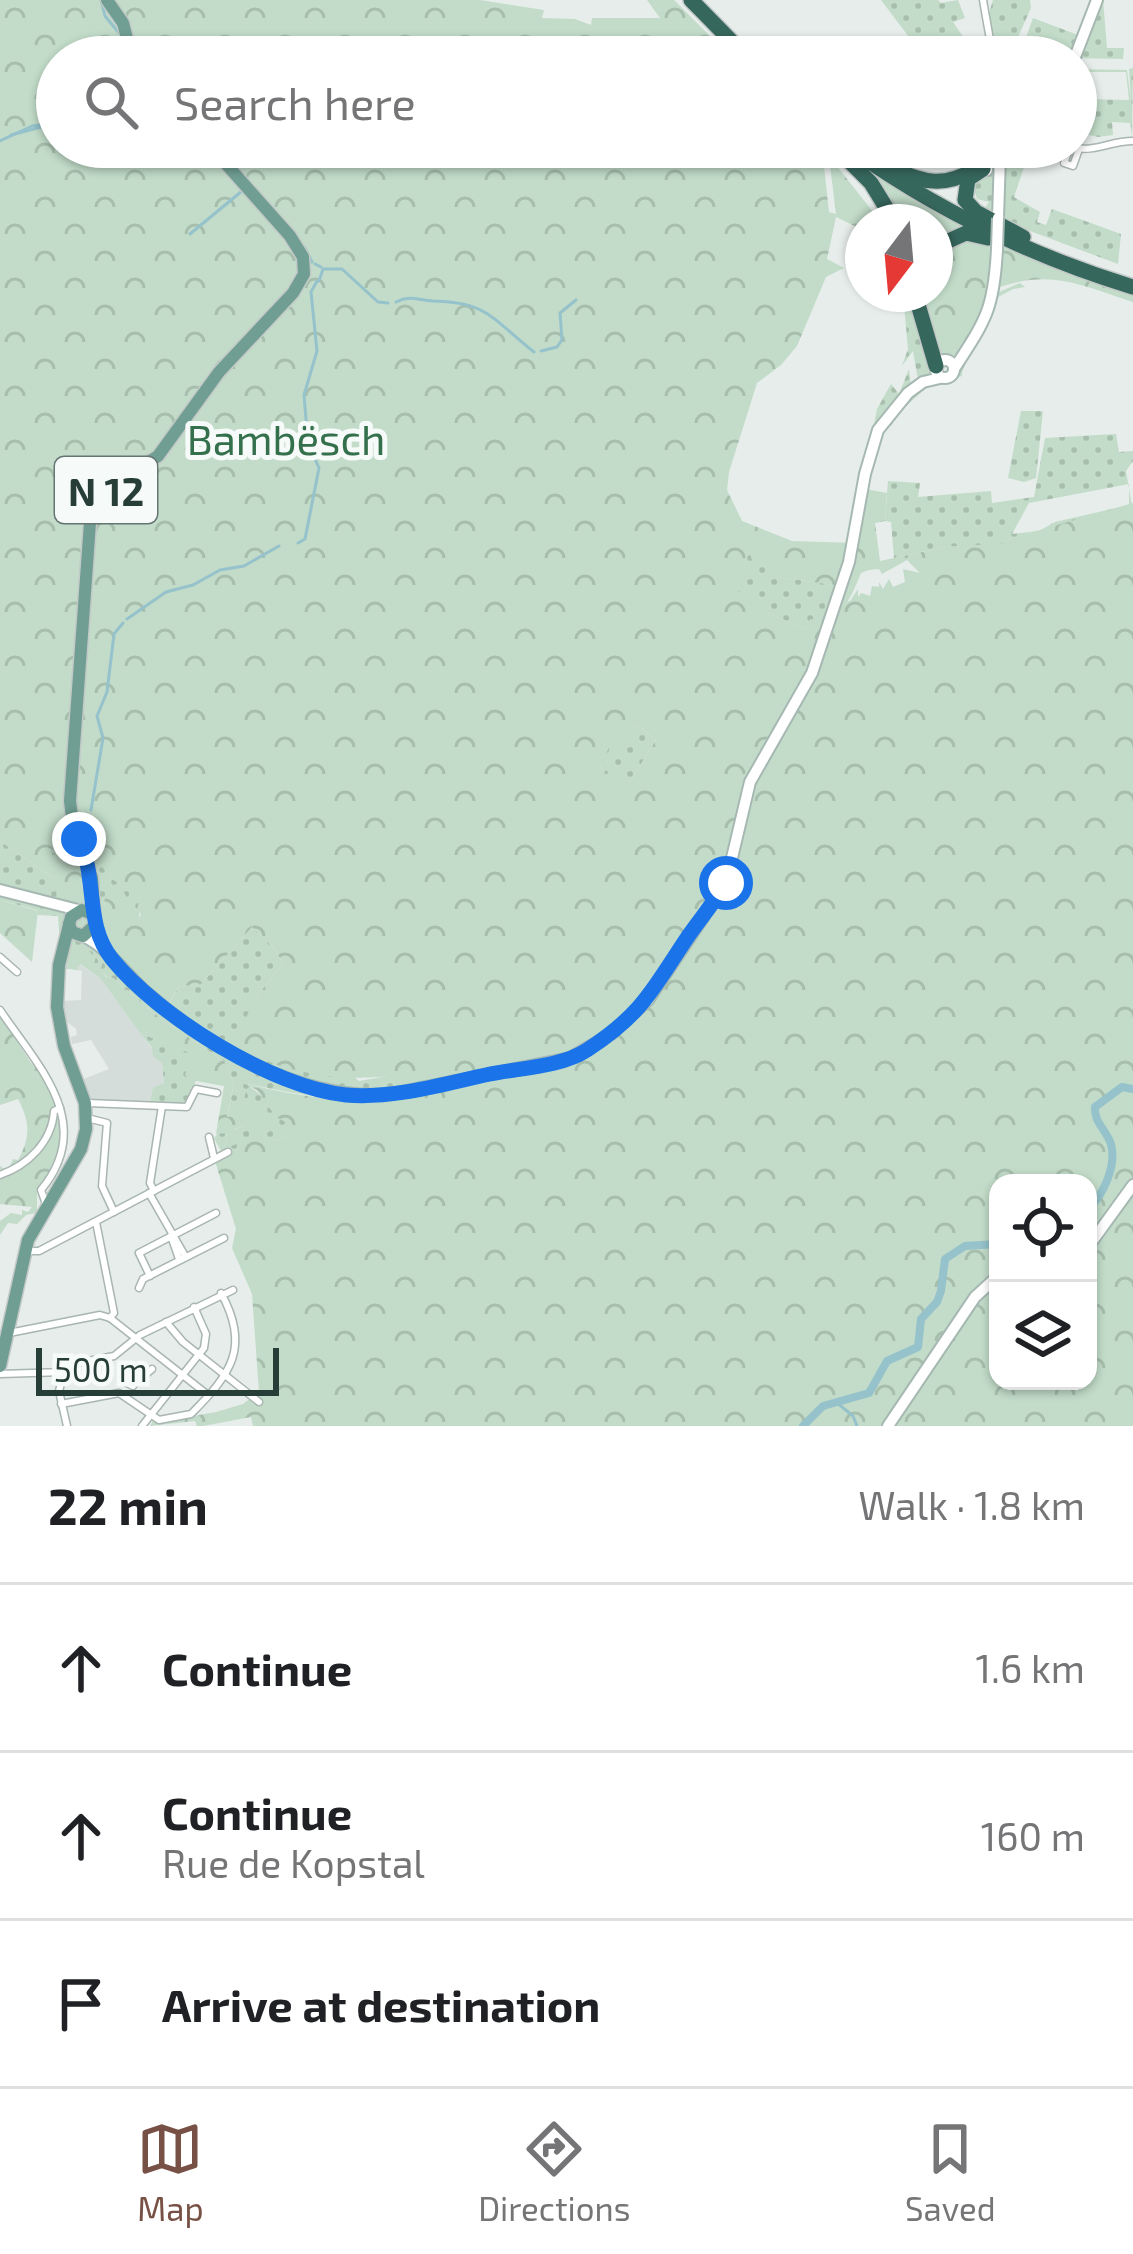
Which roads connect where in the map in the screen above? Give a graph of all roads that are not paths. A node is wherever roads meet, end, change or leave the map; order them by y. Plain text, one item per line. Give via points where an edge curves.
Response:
1 (107, 0) edge
2 (688, 0) edge
3 (983, 0) edge
4 (1097, 0) edge
5 (126, 36) edge
6 (723, 36) edge
7 (989, 36) edge
8 (1083, 36) edge
9 (1133, 141) edge
10 (1097, 149) edge
11 (230, 168) edge
12 (856, 168) edge
13 (884, 168) edge
14 (888, 168) edge
15 (893, 168) edge
16 (979, 168) edge
17 (984, 168) edge
18 (989, 168) edge
19 (884, 204) edge
20 (953, 236) edge
21 (1039, 248) junction
22 (1058, 262) junction
23 (1133, 285) edge
24 (923, 312) edge
25 (943, 367) junction
26 (0, 890) edge
27 (81, 922) junction
28 (0, 957) edge
29 (17, 973) dead end
30 (0, 1010) edge
31 (217, 1094) dead end
32 (85, 1103) junction
33 (162, 1106) junction
34 (61, 1108) junction
35 (87, 1118) junction
36 (209, 1137) dead end
37 (228, 1151) dead end
38 (214, 1158) junction
39 (0, 1175) edge
40 (1133, 1185) edge
41 (151, 1192) junction
42 (46, 1204) junction
43 (114, 1212) junction
44 (216, 1213) dead end
45 (96, 1221) junction
46 (1097, 1234) edge
47 (171, 1236) junction
48 (224, 1238) dead end
49 (24, 1251) junction
50 (183, 1259) junction
51 (150, 1276) junction
52 (992, 1282) edge
53 (140, 1288) dead end
54 (232, 1290) dead end
55 (221, 1293) junction
56 (194, 1307) junction
57 (110, 1318) junction
58 (166, 1322) junction
59 (7, 1333) junction
60 (136, 1338) junction
61 (199, 1355) junction
62 (152, 1369) dead end
63 (0, 1370) edge
64 (64, 1372) junction
65 (183, 1375) junction
66 (224, 1375) junction
67 (126, 1395) junction
68 (208, 1395) junction
69 (259, 1402) dead end
70 (61, 1404) junction
71 (151, 1416) junction
72 (67, 1426) edge
73 (144, 1426) edge
74 (888, 1426) edge

1 - 5 main road
2 - 6 highway
3 - 7 street
4 - 8 main road
9 - 10 street
11 - 27 main road, N 12 via 290,236 304,274 158,456 102,492 92,509 70,801 93,888
12 - 19 highway
13 - 22 highway via 944,208
14 - 21 highway
15 - 16 highway via 934,182
17 - 21 highway via 965,184 969,206
18 - 25 main road, bridge via 998,218 990,309 964,354
20 - 22 highway via 979,235
21 - 23 highway
22 - 23 highway
24 - 25 highway
25 - 27 main road via 898,402 873,441 844,579 806,688 750,782 726,883 648,1000 610,1034 570,1058 410,1091 344,1095 293,1081 204,1034 166,1009
26 - 27 main road
27 - 32 main road, N 12 via 58,971 59,1025
28 - 29 street
30 - 34 street
31 - 33 street via 196,1089 190,1106
32 - 33 street
32 - 35 main road, N 12
33 - 41 street
34 - 39 street via 26,1164
34 - 42 street via 63,1143 41,1190
35 - 42 main road, N 12 via 80,1149
35 - 43 street via 107,1123 102,1186
36 - 38 street
37 - 38 street
38 - 41 street
40 - 46 main road
41 - 43 street
41 - 47 street
42 - 49 main road, N 12
43 - 45 street
44 - 47 street
45 - 49 street
45 - 57 street
47 - 50 street
47 - 51 street via 139,1252
48 - 50 street
49 - 59 main road, N 12
50 - 51 street
51 - 53 street
52 - 74 main road
54 - 55 street
55 - 56 street
55 - 66 street via 238,1341
56 - 58 street
56 - 61 street via 206,1334
57 - 59 street
57 - 60 street
58 - 60 street
58 - 61 street
59 - 63 main road, N 12
60 - 64 street via 118,1354
60 - 65 street
61 - 65 street
61 - 66 street
62 - 67 street
63 - 64 street
64 - 70 street
65 - 68 street
65 - 71 street
66 - 68 street
66 - 69 street
67 - 70 street
67 - 71 street
68 - 71 street via 191,1414
70 - 72 street
71 - 73 street

